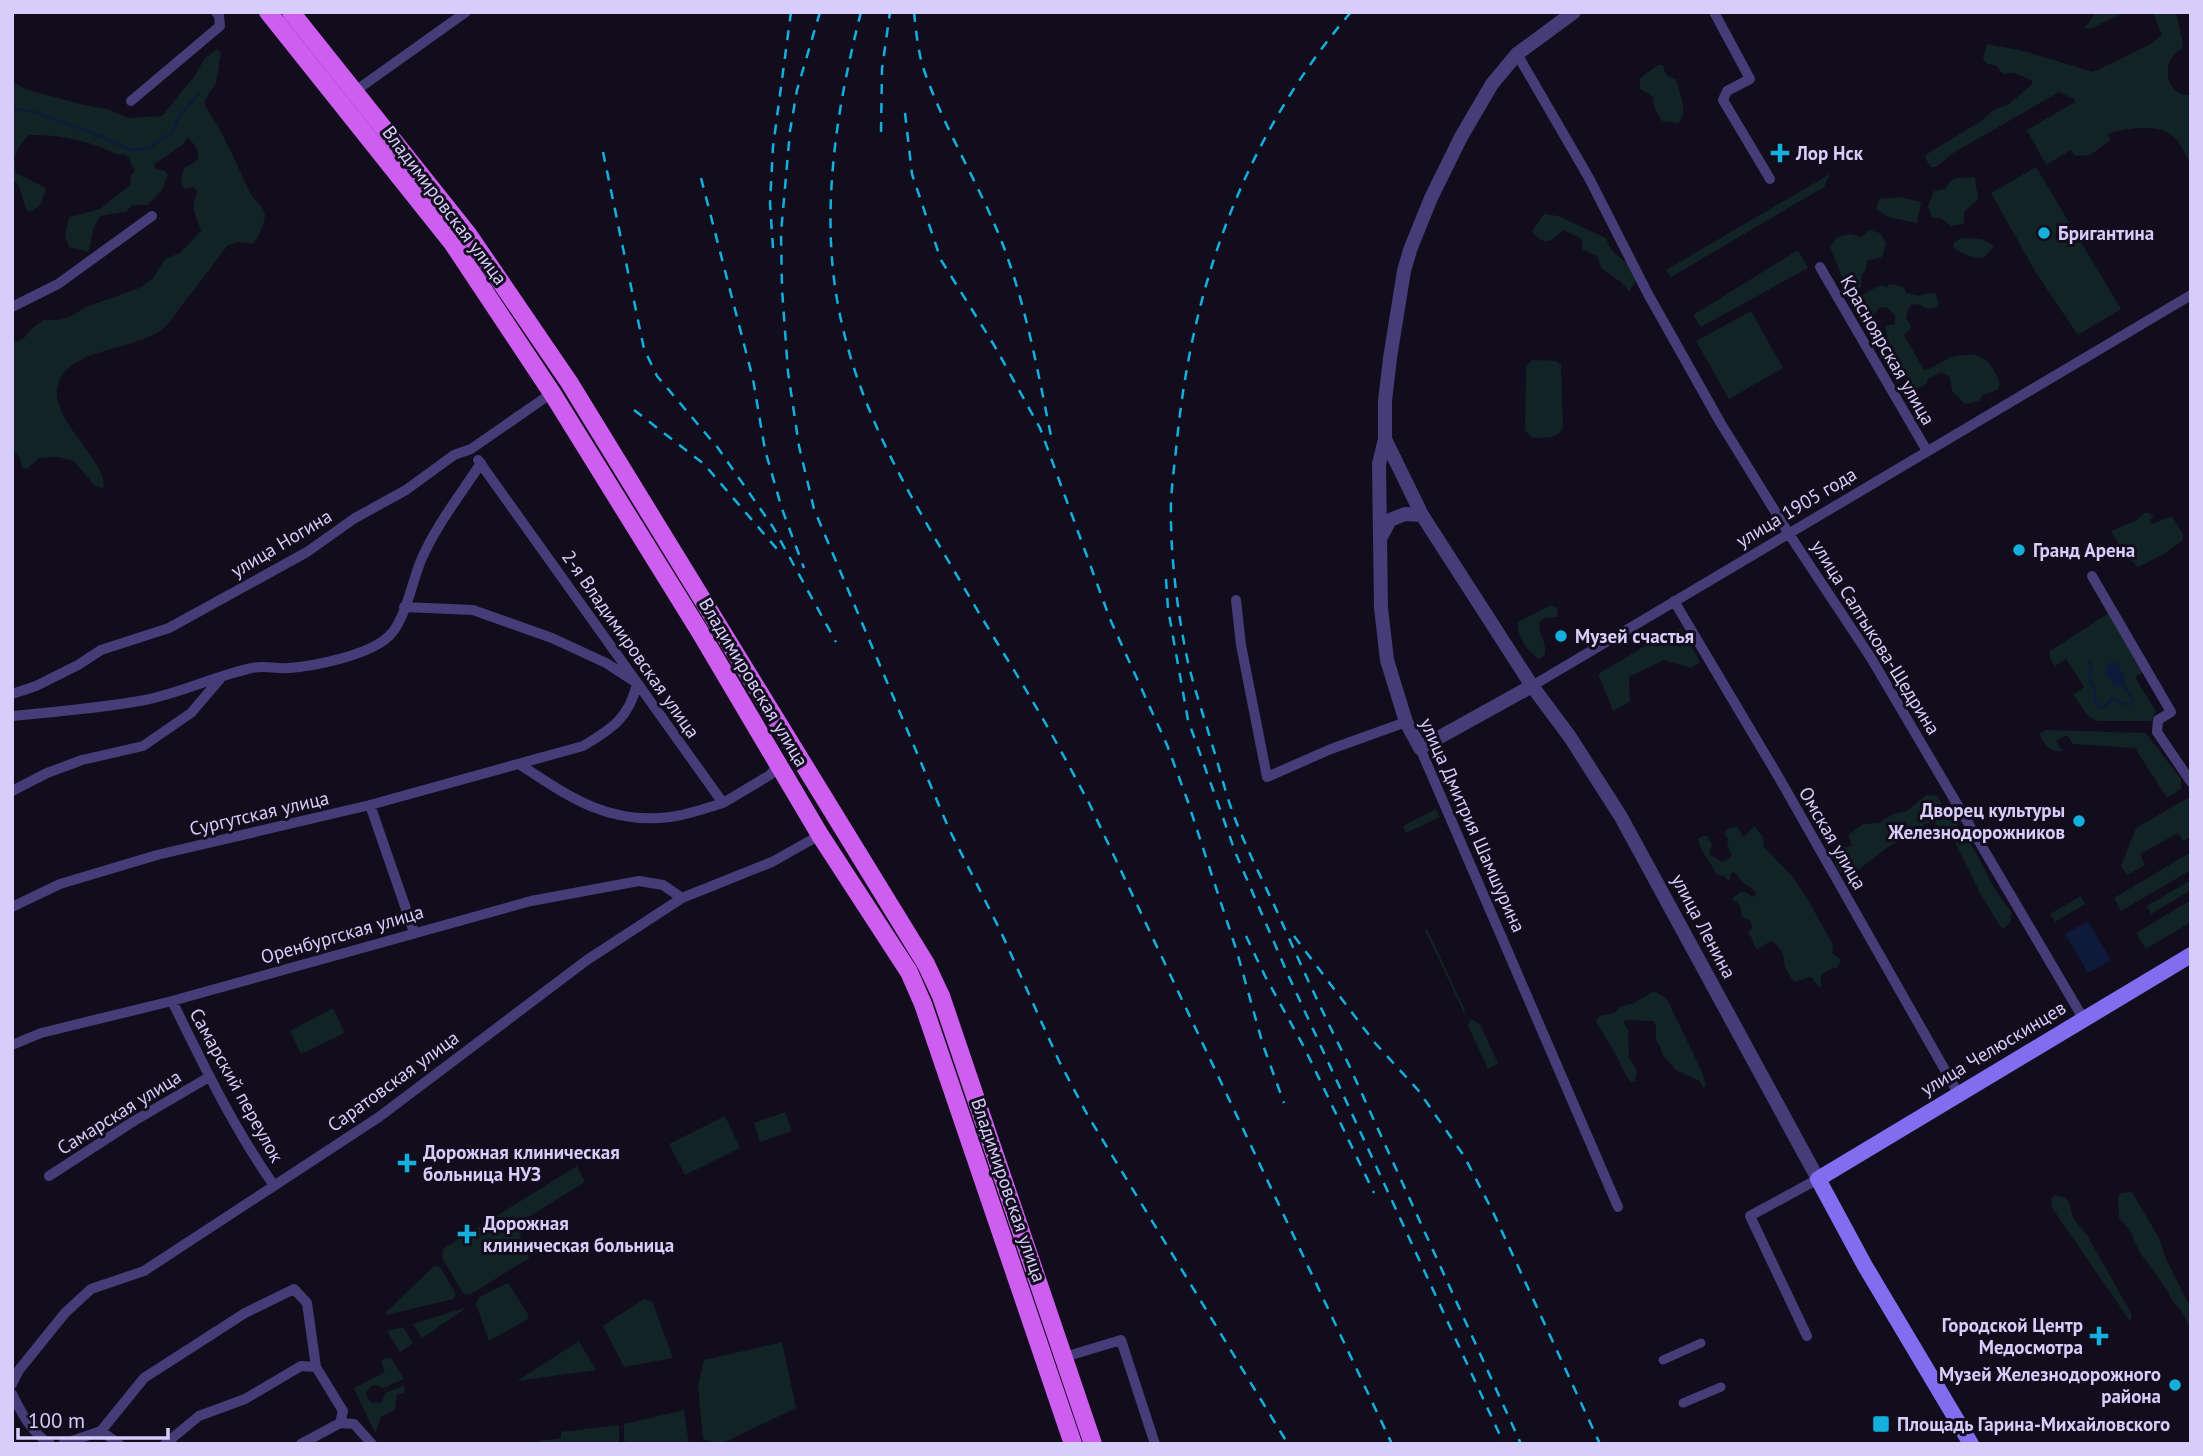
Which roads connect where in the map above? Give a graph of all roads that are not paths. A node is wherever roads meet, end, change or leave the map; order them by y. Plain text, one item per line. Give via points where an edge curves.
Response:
1 (216, 12) edge
2 (268, 12) edge
3 (291, 12) edge
4 (466, 12) edge
5 (1574, 12) edge
6 (1714, 12) edge
7 (1517, 54) junction
8 (347, 96) junction
9 (131, 102) dead end
10 (1770, 179) dead end
11 (152, 216) dead end
12 (1819, 267) dead end
13 (2191, 295) edge
14 (12, 307) edge
15 (552, 393) junction
16 (1385, 439) junction
17 (471, 449) junction
18 (1927, 452) junction
19 (481, 463) junction
20 (1422, 515) junction
21 (1789, 534) junction
22 (1381, 539) junction
23 (2092, 576) dead end
24 (1236, 600) dead end
25 (1674, 601) junction
26 (404, 607) junction
27 (220, 678) junction
28 (637, 683) junction
29 (1532, 686) junction
30 (12, 694) edge
31 (12, 716) edge
32 (1406, 722) junction
33 (1420, 748) junction
34 (519, 764) junction
35 (779, 764) junction
36 (2191, 782) edge
37 (12, 791) edge
38 (723, 803) junction
39 (370, 805) junction
40 (820, 835) junction
41 (682, 898) junction
42 (12, 907) edge
43 (414, 932) junction
44 (2191, 955) edge
45 (172, 1001) junction
46 (2083, 1018) junction
47 (12, 1045) edge
48 (209, 1077) junction
49 (1958, 1093) junction
50 (48, 1176) dead end
51 (1818, 1179) junction
52 (273, 1184) junction
53 (1618, 1207) dead end
54 (1807, 1336) dead end
55 (1701, 1343) dead end
56 (1071, 1355) dead end
57 (1663, 1360) dead end
58 (316, 1367) junction
59 (12, 1384) edge
60 (1721, 1387) dead end
61 (12, 1394) edge
62 (1683, 1403) dead end
63 (340, 1423) junction
64 (101, 1431) junction
65 (50, 1444) edge
66 (63, 1444) edge
67 (119, 1444) edge
68 (165, 1444) edge
69 (301, 1444) edge
70 (372, 1444) edge
71 (1073, 1444) edge
72 (1093, 1444) edge
73 (1155, 1444) edge
74 (1971, 1444) edge

1 - 9 street via 220,26
2 - 8 main road, Владимировская улица
3 - 8 main road, Владимировская улица
4 - 8 street
5 - 7 street, улица Дмитрия Шамшурина
6 - 10 street via 1750,79 1727,92 1723,100
7 - 16 street, улица Дмитрия Шамшурина via 1492,84 1461,137 1410,250 1387,379
7 - 21 street, улица Салтыкова-Щедрина via 1590,178 1713,410
8 - 15 main road, Владимировская улица
8 - 72 main road, Владимировская улица via 468,234 569,383 926,964 942,996
11 - 14 street via 58,284
12 - 18 street, Красноярская улица
13 - 18 street, улица 1905 года
15 - 17 street, улица Ногина
15 - 35 main road, Владимировская улица
16 - 20 street, улица Ленина
16 - 22 street, улица Дмитрия Шамшурина via 1379,464
17 - 19 street, 2-я Владимировская улица
17 - 30 street, улица Ногина via 454,455 307,552 169,628 101,650
18 - 21 street, улица 1905 года
19 - 26 street via 428,548
19 - 28 street, 2-я Владимировская улица
20 - 22 street via 1405,514 1390,520
20 - 29 street, улица Ленина
21 - 25 street, улица 1905 года
21 - 46 street, улица Салтыкова-Щедрина via 1871,658
22 - 32 street, улица Дмитрия Шамшурина via 1387,660
23 - 36 street via 2171,712 2158,720 2157,732
24 - 32 street via 1267,777
25 - 29 street, улица 1905 года
25 - 49 street, Омская улица
26 - 27 street via 390,635 378,645 313,664 260,667
26 - 28 street via 473,610 552,638
27 - 31 street via 145,700
27 - 37 street via 191,713 143,746 82,760
28 - 34 street, Сургутская улица via 634,702 613,728 583,746
28 - 38 street, 2-я Владимировская улица
29 - 33 street, улица 1905 года
29 - 51 street, улица Ленина via 1621,817
32 - 33 street, улица Дмитрия Шамшурина
33 - 53 street, улица Дмитрия Шамшурина
34 - 38 street via 583,805 603,812 671,817
34 - 39 street, Сургутская улица
35 - 38 street via 770,775
35 - 40 main road, Владимировская улица
39 - 42 street, Сургутская улица via 157,855 60,884
39 - 43 street
40 - 41 street, Саратовская улица via 772,862
40 - 71 main road, Владимировская улица via 899,955 923,1004
41 - 43 street, Оренбургская улица via 663,885 639,881 531,901
41 - 52 street, Саратовская улица via 587,960 379,1117
43 - 45 street, Оренбургская улица
44 - 46 main road, улица Челюскинцев
45 - 47 street, Оренбургская улица via 41,1033
45 - 48 street, Самарский переулок
46 - 49 main road, улица Челюскинцев
48 - 50 street, Самарская улица
48 - 52 street, Самарский переулок via 247,1148
49 - 51 main road, улица Челюскинцев
51 - 54 street via 1750,1216
51 - 74 main road, улица Ленина
52 - 59 street, Саратовская улица via 144,1271 91,1289 65,1312
55 - 57 street
56 - 73 street via 1121,1340
58 - 63 street via 343,1411
58 - 64 street via 307,1303 295,1289 245,1313 144,1378
58 - 68 street via 301,1366 245,1399 199,1416
60 - 62 street
61 - 65 street via 25,1420
63 - 69 street
63 - 70 street via 354,1424
64 - 66 street
64 - 67 street

